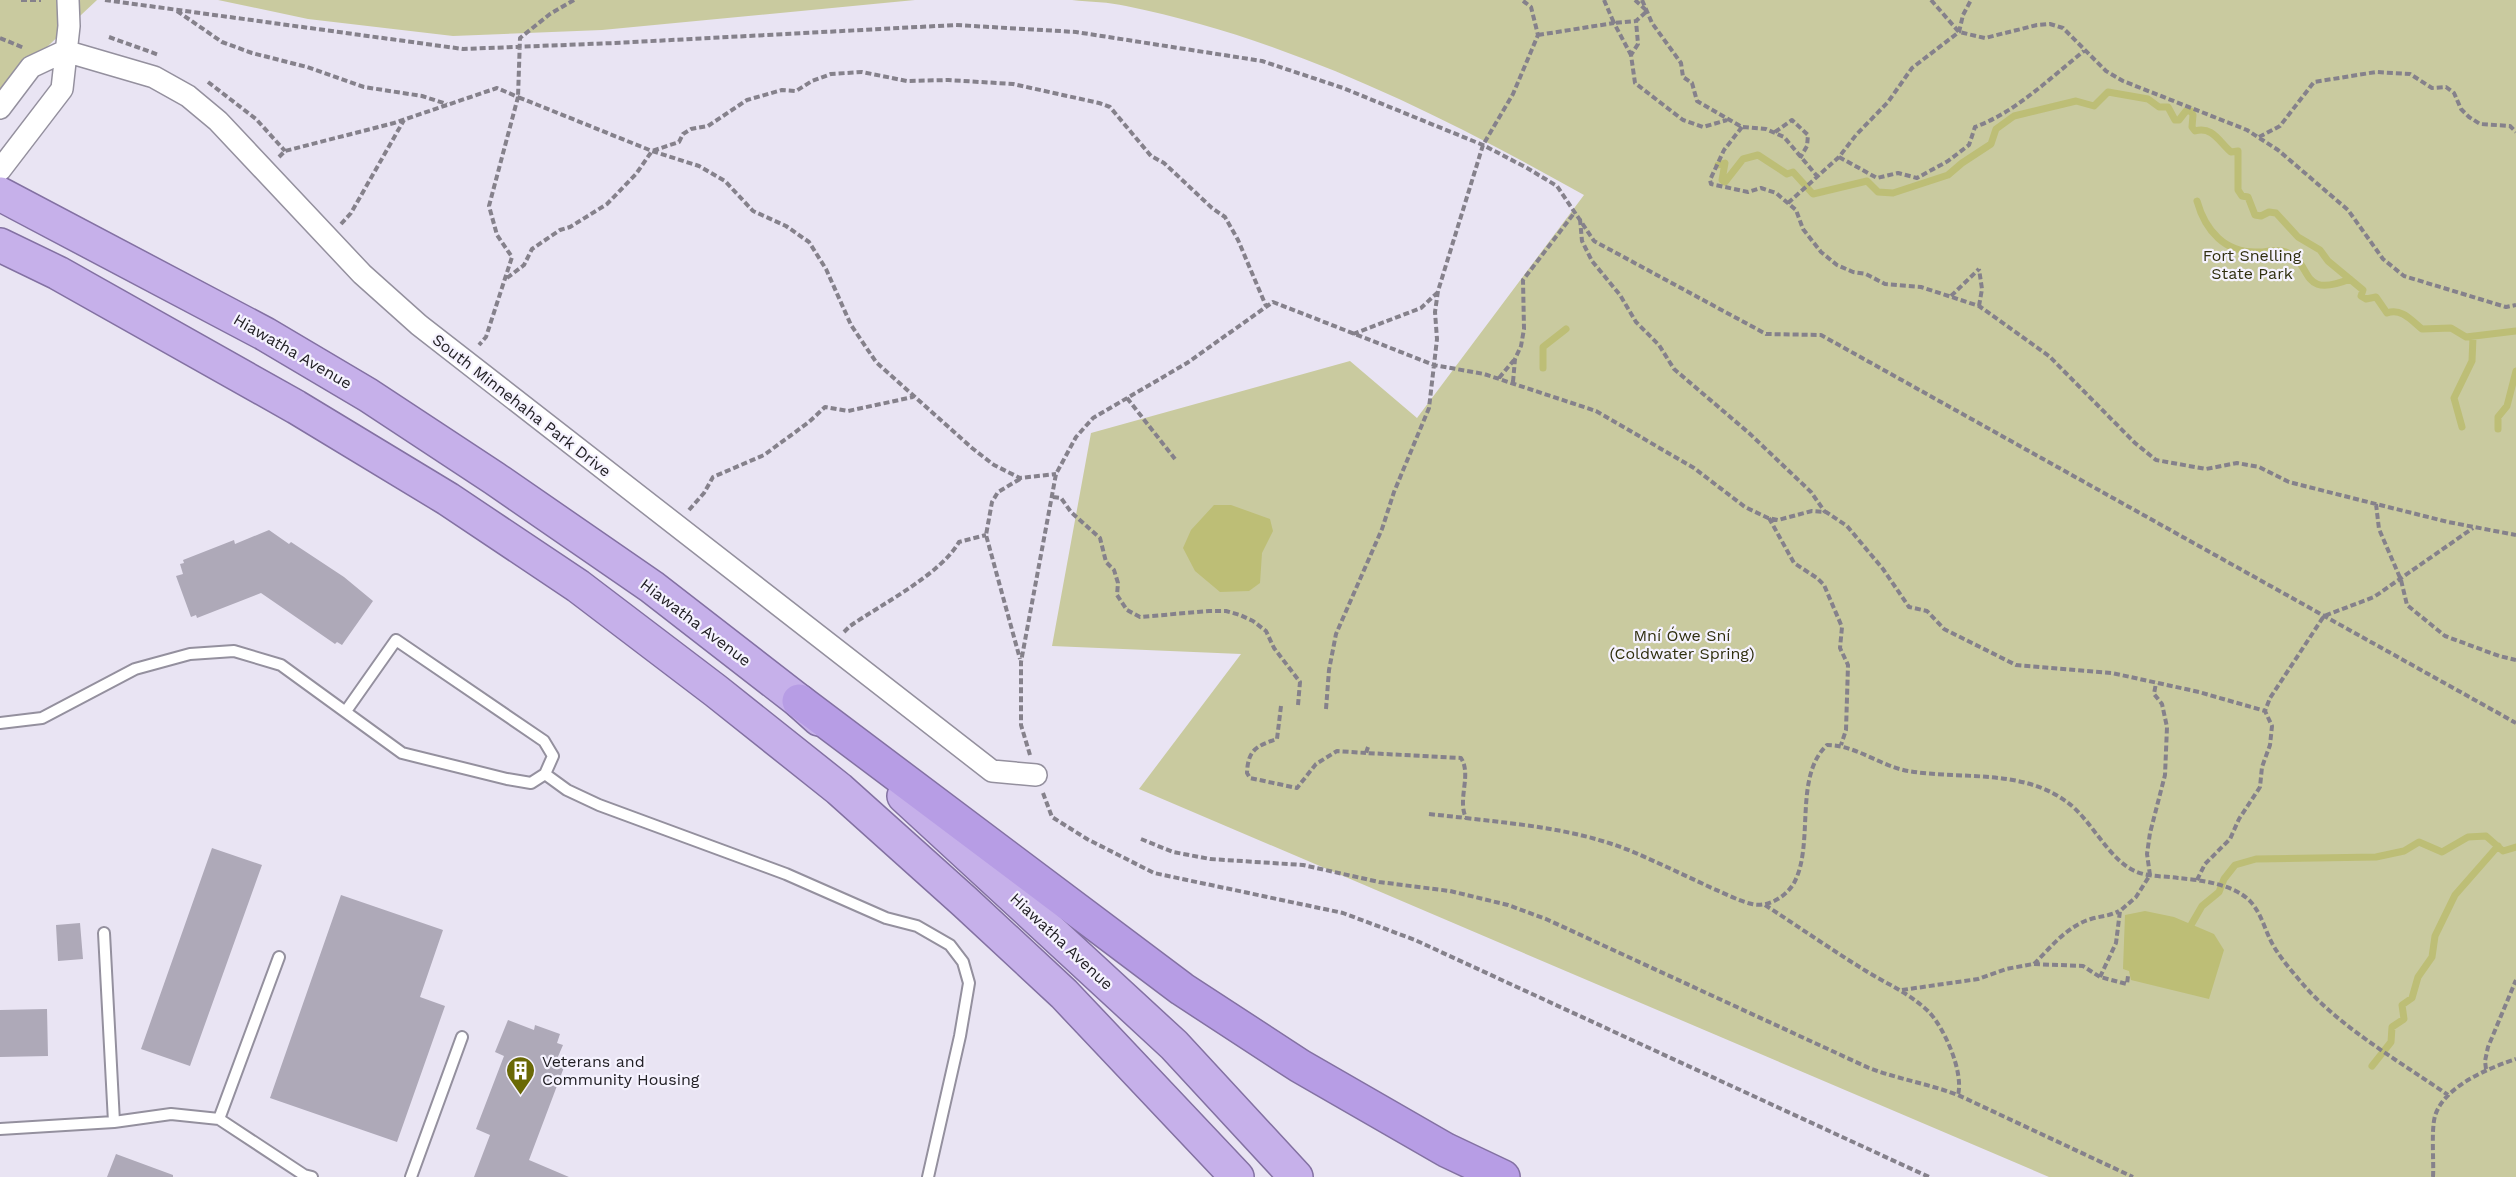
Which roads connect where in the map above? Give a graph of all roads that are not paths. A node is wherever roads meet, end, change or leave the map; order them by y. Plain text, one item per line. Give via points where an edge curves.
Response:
1 (68, 0) edge
2 (65, 51) junction
3 (0, 108) edge
4 (0, 170) edge
5 (0, 194) edge
6 (0, 245) edge
7 (799, 701) junction
8 (346, 711) junction
9 (0, 723) edge
10 (545, 774) junction
11 (1036, 775) road end
12 (104, 933) dead end
13 (279, 957) dead end
14 (462, 1037) dead end
15 (219, 1119) junction
16 (114, 1122) junction
17 (0, 1129) edge
18 (312, 1177) edge
19 (411, 1177) edge
20 (928, 1177) edge
21 (1237, 1177) edge
22 (1296, 1177) edge
23 (1503, 1177) edge

1 - 2 street
2 - 3 street via 31,68
2 - 4 street via 62,89
2 - 11 street, South Minnehaha Park Drive via 154,77 188,96 218,121 362,274 418,325 992,771
5 - 7 highway, Hiawatha Avenue via 265,334 368,395 652,587
6 - 21 highway via 58,273 296,407 448,499 578,586 839,789 932,872 1064,994
7 - 22 highway, Hiawatha Avenue via 1174,1045
7 - 23 highway via 1182,989 1300,1066 1446,1150
8 - 9 lane via 281,665 234,651 190,654 135,669 42,718
8 - 10 lane via 402,753 523,782 531,783
8 - 10 lane via 396,640 544,741 553,756
10 - 20 lane via 599,805 786,874 886,918 917,926 950,945 963,962 969,983
12 - 16 lane
13 - 15 lane
14 - 19 lane
15 - 16 lane via 171,1114
15 - 18 lane
16 - 17 lane

